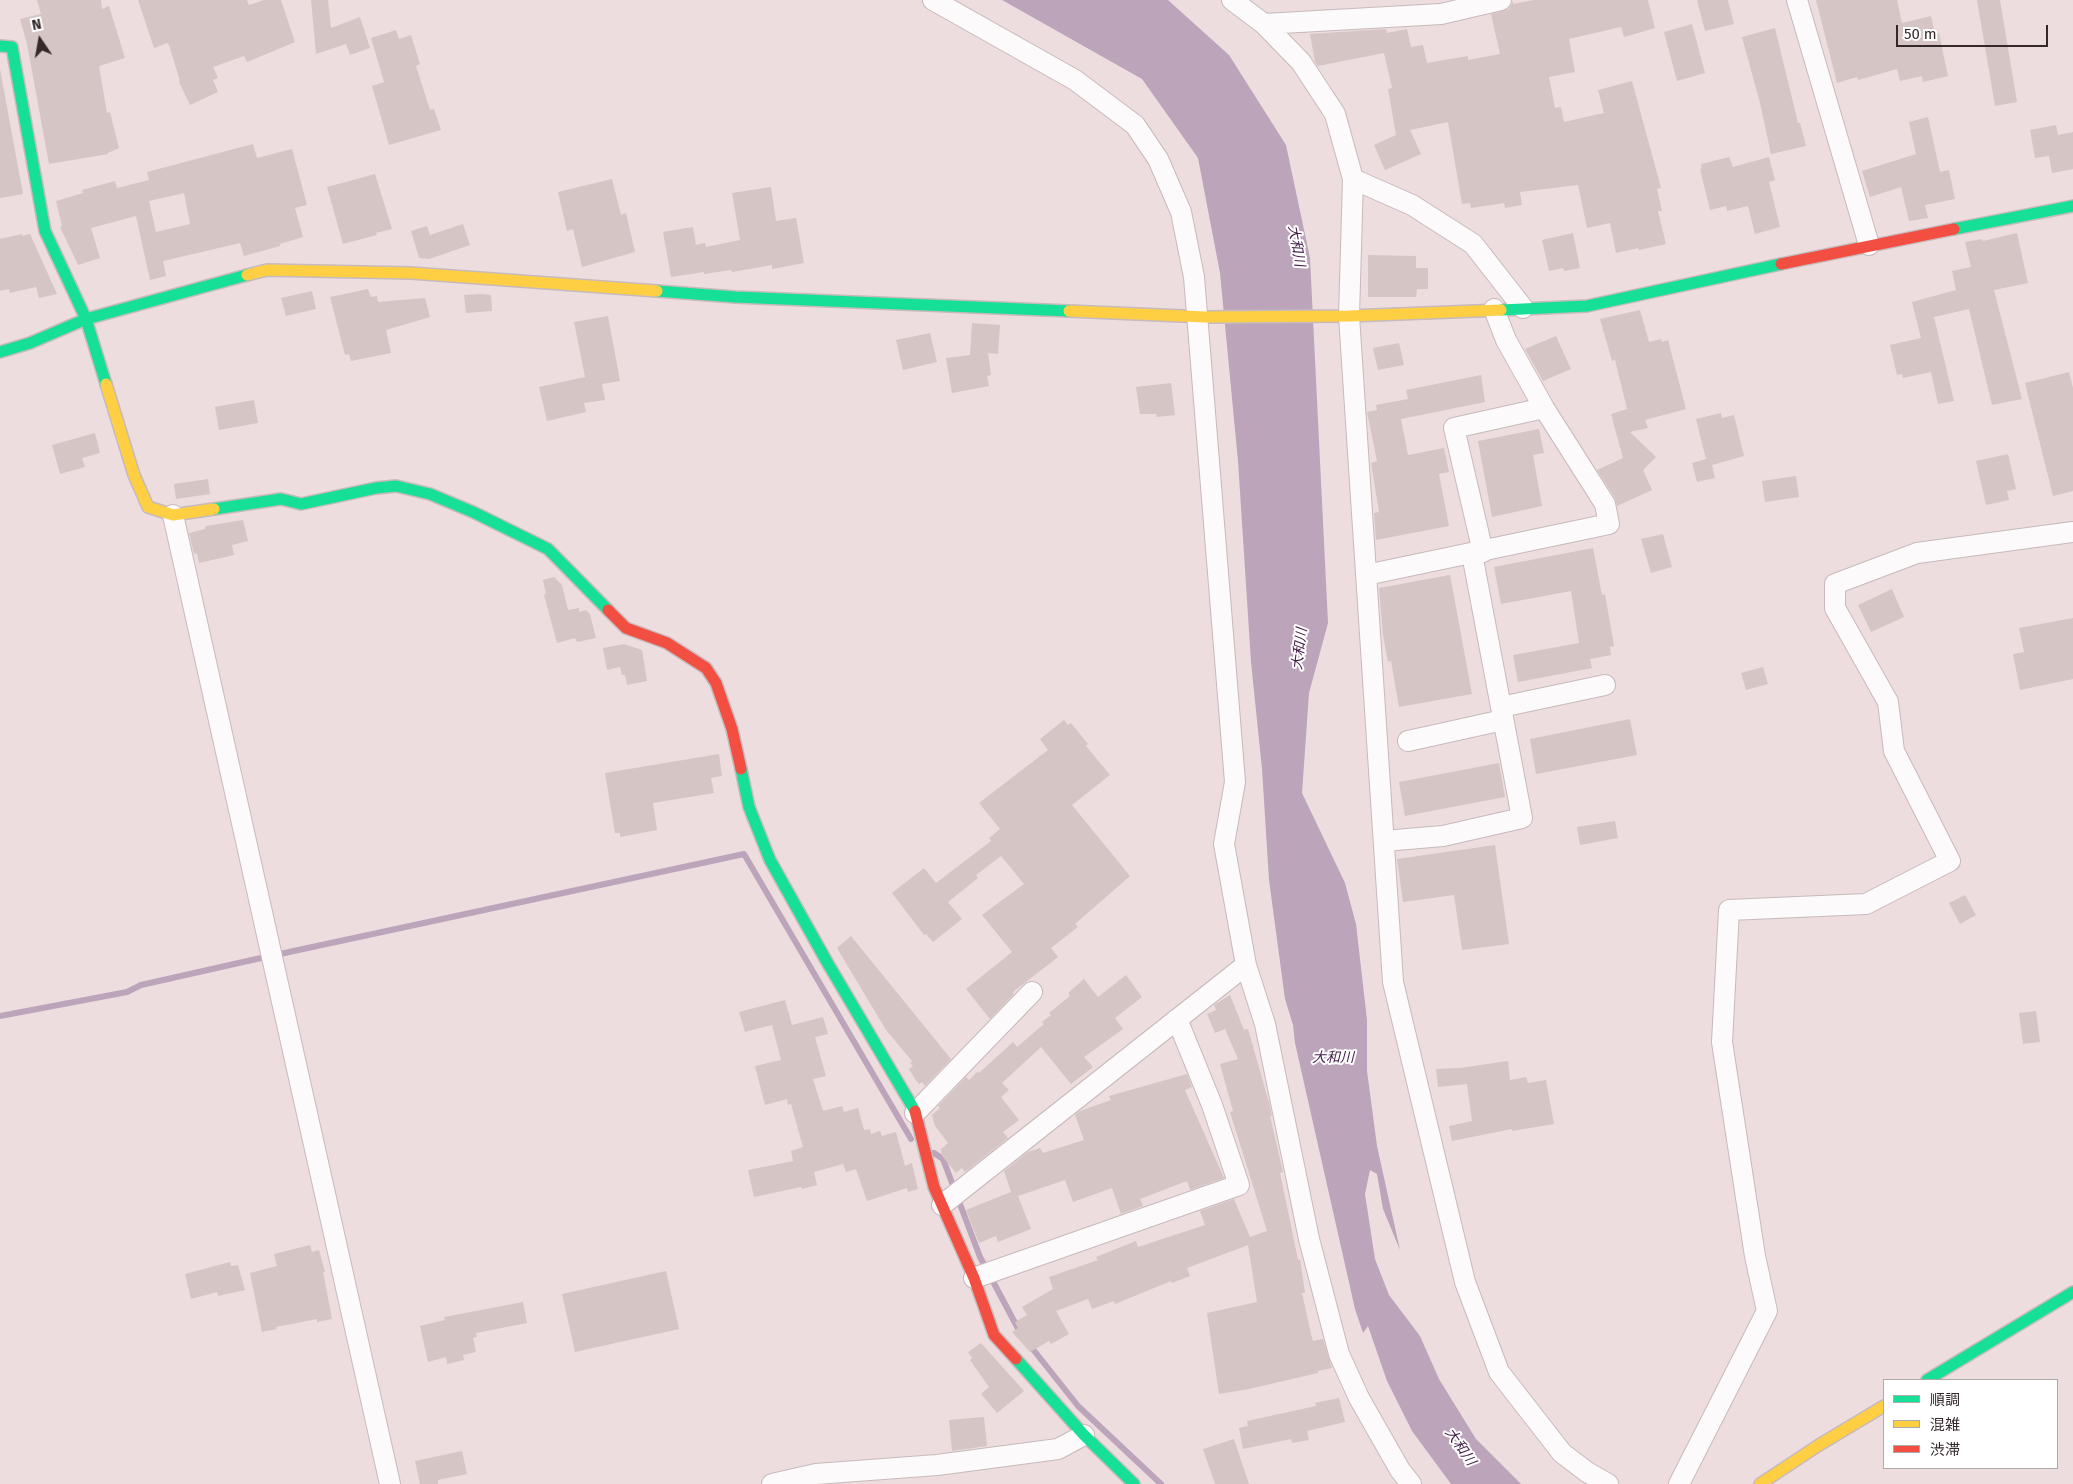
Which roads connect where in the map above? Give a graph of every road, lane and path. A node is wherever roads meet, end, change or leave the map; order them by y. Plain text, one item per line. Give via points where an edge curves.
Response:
1 (934, 0) edge
2 (1232, 0) edge
3 (1501, 0) edge
4 (1797, 0) edge
5 (1264, 24) junction
6 (0, 46) edge
7 (1353, 179) junction
8 (2073, 206) edge
9 (1868, 245) junction
10 (1523, 308) junction
11 (1494, 309) junction
12 (1201, 316) junction
13 (1341, 316) junction
14 (86, 319) junction
15 (0, 352) edge
16 (1544, 408) junction
17 (173, 515) junction
18 (2073, 532) edge
19 (1477, 553) junction
20 (1366, 575) junction
21 (1605, 685) dead end
22 (1502, 713) junction
23 (1408, 741) dead end
24 (1384, 841) junction
25 (1246, 965) junction
26 (1032, 992) dead end
27 (1177, 1019) junction
28 (915, 1113) junction
29 (942, 1204) junction
30 (974, 1278) junction
31 (2073, 1292) edge
32 (1929, 1379) edge
33 (1883, 1407) edge
34 (1084, 1435) junction
35 (390, 1484) edge
36 (772, 1484) edge
37 (1134, 1484) edge
38 (1411, 1484) edge
39 (1608, 1484) edge
40 (1679, 1484) edge
41 (1760, 1484) edge

1 - 12 street via 1075,80 1135,125 1158,159 1181,212
2 - 5 street
3 - 5 street via 1441,14
4 - 9 street
5 - 7 street via 1301,62 1335,114
6 - 14 street via 12,47 45,231
7 - 10 street via 1412,205 1473,244
7 - 13 street
8 - 9 street
9 - 10 street via 1587,306
10 - 11 street
11 - 13 street
11 - 16 street via 1506,340
12 - 13 street
12 - 14 street via 735,297 411,273 267,270
12 - 25 street via 1235,782 1224,844
13 - 20 street
14 - 15 street
14 - 17 street via 141,491 148,506
16 - 19 street via 1454,428
16 - 19 street via 1605,504 1609,524
17 - 28 street via 281,499 301,504 396,486 430,494 548,549 626,628 667,644 706,668 716,683 732,729 749,807 770,860
17 - 35 street
18 - 40 street via 1916,553 1835,584 1834,608 1888,702 1894,751 1950,861 1866,904 1729,910 1722,1042 1755,1256 1767,1311
19 - 20 street
19 - 22 street
20 - 24 street
21 - 22 street
22 - 23 street
22 - 24 street via 1522,818 1443,836
24 - 39 street via 1393,982 1465,1282 1499,1372 1562,1453
25 - 27 street
25 - 38 street via 1266,1024 1309,1239 1339,1354 1359,1398
26 - 28 street
27 - 29 street
27 - 30 street via 1212,1105 1239,1186
28 - 29 street via 934,1187
29 - 30 street
30 - 34 street via 994,1335
31 - 32 street
33 - 41 street
34 - 36 street via 1058,1449 937,1465 816,1474
34 - 37 street

